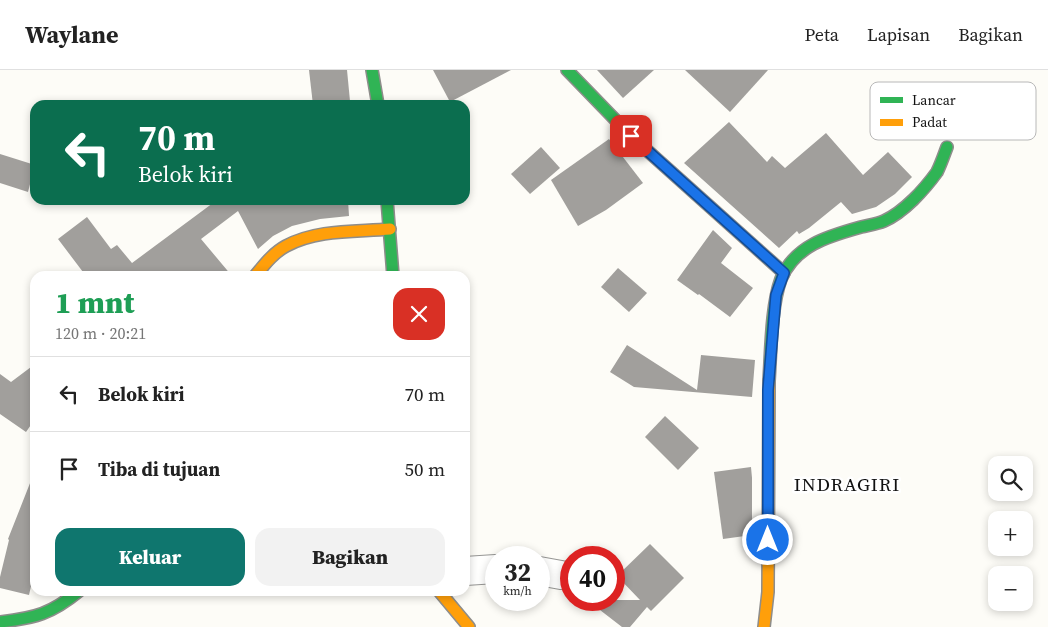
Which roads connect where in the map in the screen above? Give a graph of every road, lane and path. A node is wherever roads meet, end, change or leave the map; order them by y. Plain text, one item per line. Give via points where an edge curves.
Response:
1 (372, 70) edge
2 (567, 70) edge
3 (377, 100) edge
4 (947, 147) dead end
5 (388, 205) edge
6 (390, 229) junction
7 (259, 271) edge
8 (393, 271) edge
9 (784, 273) junction
10 (485, 570) edge
11 (470, 571) edge
12 (73, 596) edge
13 (443, 596) edge
14 (0, 622) edge
15 (469, 627) edge
16 (764, 627) edge

1 - 3 street
2 - 9 street via 631,136
4 - 9 street via 936,171 903,209 883,222 809,245 795,255
5 - 6 street
6 - 7 street via 305,238 286,246
6 - 8 street
9 - 16 street via 776,295 768,390 768,592
10 - 11 street
12 - 14 street via 44,615
13 - 15 street

